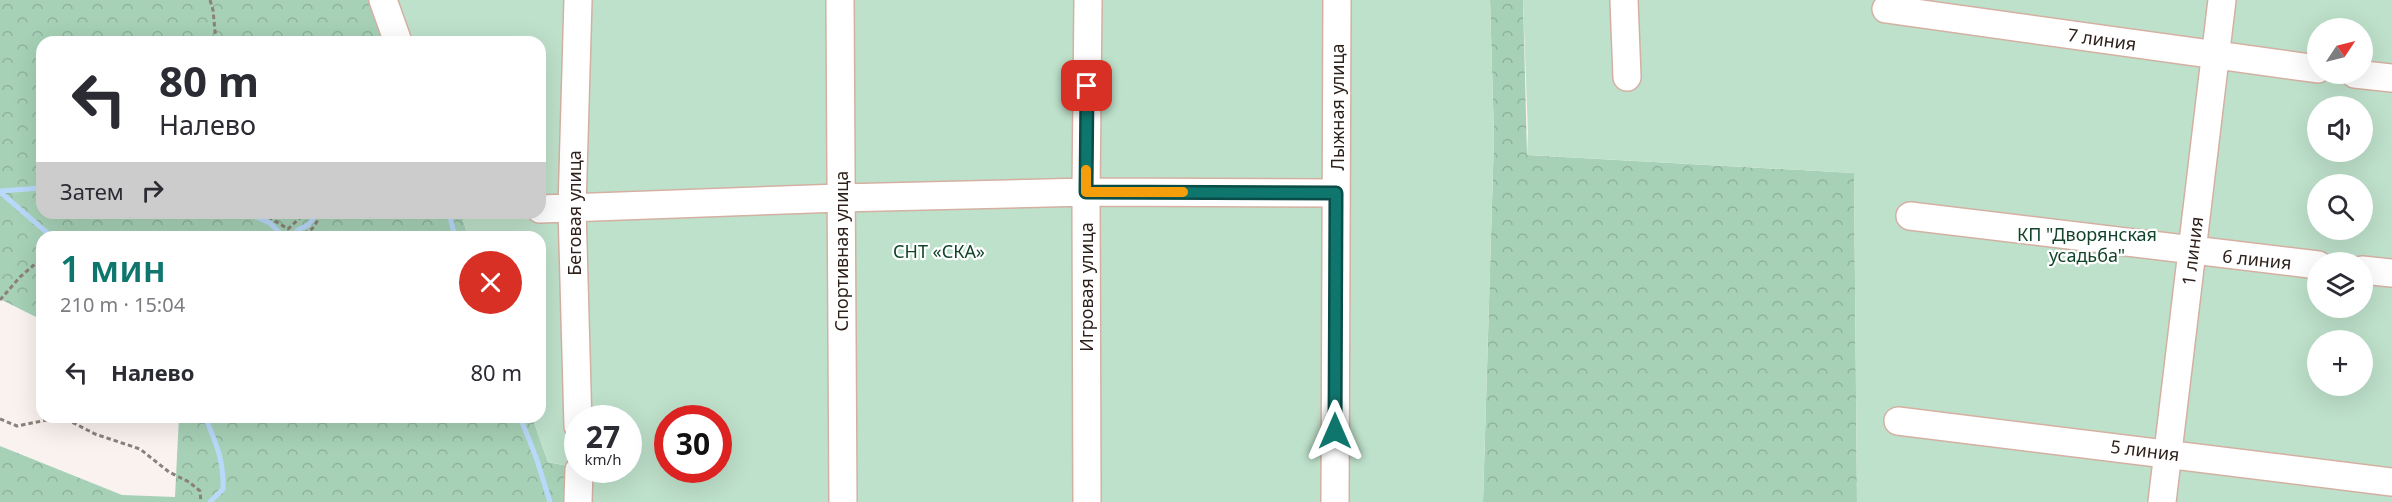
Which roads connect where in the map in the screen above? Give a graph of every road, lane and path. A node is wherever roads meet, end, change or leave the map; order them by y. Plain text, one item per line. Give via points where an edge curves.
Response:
1 (210, 0) edge
2 (383, 0) edge
3 (578, 0) edge
4 (840, 0) edge
5 (1088, 0) edge
6 (1337, 0) edge
7 (1624, 0) edge
8 (2222, 0) edge
9 (1886, 9) dead end
10 (215, 36) edge
11 (396, 36) edge
12 (2216, 55) junction
13 (2307, 67) edge
14 (2373, 76) edge
15 (1627, 77) dead end
16 (2392, 78) edge
17 (1086, 192) junction
18 (1336, 193) junction
19 (840, 198) junction
20 (572, 208) junction
21 (546, 210) edge
22 (1910, 216) dead end
23 (272, 219) edge
24 (299, 219) edge
25 (319, 219) edge
26 (308, 231) edge
27 (2192, 252) junction
28 (36, 263) edge
29 (2307, 264) edge
30 (2373, 271) edge
31 (2392, 273) edge
32 (0, 300) edge
33 (577, 405) edge
34 (0, 419) edge
35 (1898, 421) dead end
36 (36, 422) edge
37 (74, 423) edge
38 (2168, 453) junction
39 (2392, 482) edge
40 (579, 483) edge
41 (201, 502) edge
42 (579, 502) edge
43 (843, 502) edge
44 (1087, 502) edge
45 (1335, 502) edge
46 (2162, 502) edge

1 - 10 path
2 - 11 street
3 - 20 street, Беговая улица
4 - 19 street, Спортивная улица
5 - 17 street, Игровая улица
6 - 18 street, Лыжная улица
7 - 15 street
8 - 12 street, 1 линия
9 - 12 street, 7 линия
12 - 13 street, 7 линия
12 - 27 street, 1 линия
14 - 16 street
17 - 18 street
17 - 19 street
17 - 44 street, Игровая улица
18 - 45 street, Лыжная улица
19 - 20 street
19 - 43 street, Спортивная улица
20 - 21 street
20 - 33 street, Беговая улица
22 - 27 street, 6 линия
23 - 24 path via 288,229
25 - 26 path
27 - 29 street, 6 линия
27 - 38 street, 1 линия
28 - 32 path
30 - 31 street
34 - 36 path via 18,426
35 - 38 street, 5 линия
37 - 41 path via 140,449 200,491
38 - 39 street, 5 линия
38 - 46 street, 1 линия
40 - 42 street

